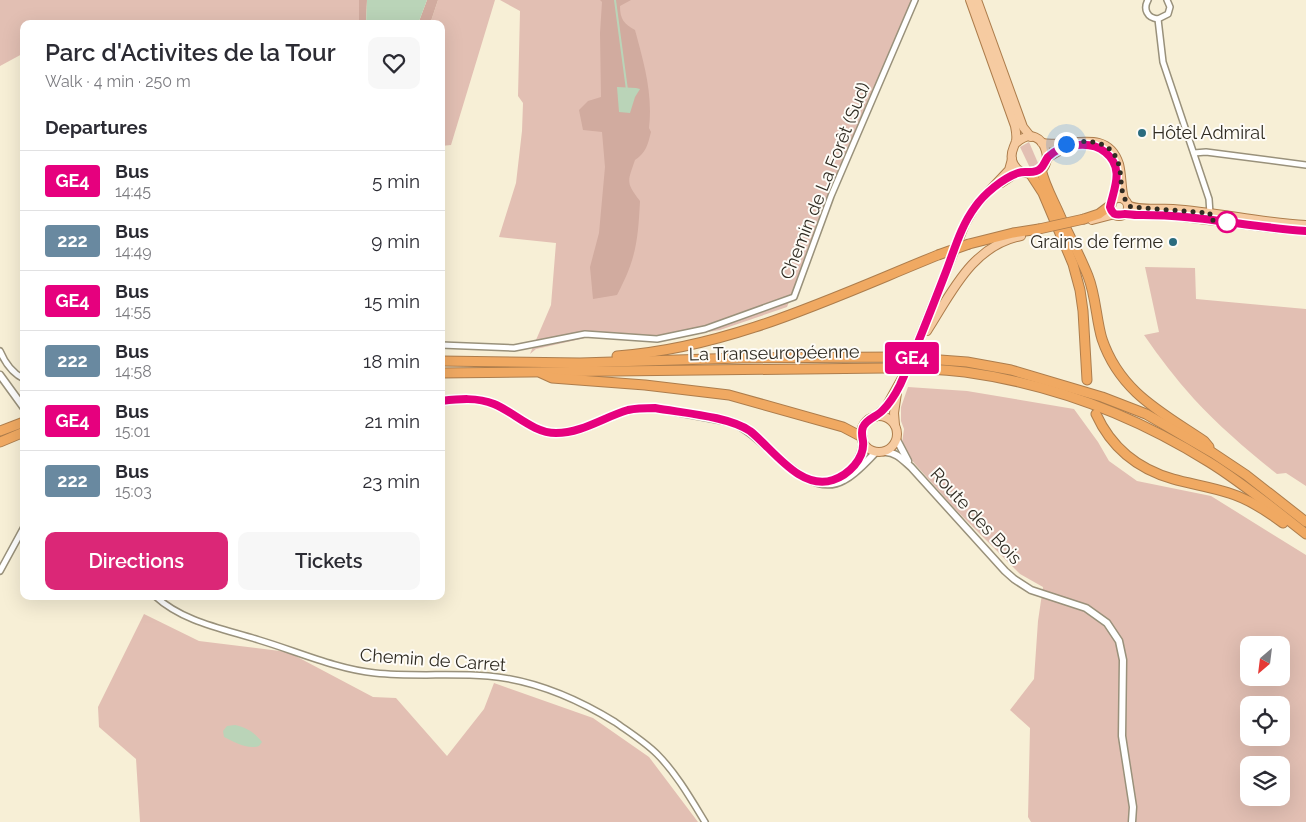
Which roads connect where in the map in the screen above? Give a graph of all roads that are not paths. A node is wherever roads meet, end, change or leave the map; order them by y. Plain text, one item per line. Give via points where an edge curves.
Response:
1 (915, 0) edge
2 (970, 0) edge
3 (977, 0) edge
4 (1148, 0) edge
5 (1167, 0) edge
6 (1158, 19) junction
7 (1031, 137) junction
8 (1016, 143) junction
9 (1042, 143) junction
10 (1194, 153) junction
11 (1047, 158) junction
12 (1012, 159) junction
13 (1306, 165) edge
14 (1041, 169) junction
15 (1026, 172) junction
16 (991, 189) junction
17 (1126, 202) junction
18 (1112, 203) junction
19 (1115, 214) junction
20 (1124, 214) junction
21 (1210, 216) junction
22 (1084, 220) junction
23 (1306, 225) edge
24 (1039, 230) junction
25 (1306, 230) edge
26 (918, 342) junction
27 (445, 345) edge
28 (0, 351) edge
29 (914, 352) dead end
30 (445, 361) edge
31 (580, 363) junction
32 (537, 372) junction
33 (445, 373) edge
34 (0, 375) edge
35 (20, 377) edge
36 (902, 378) dead end
37 (1087, 380) dead end
38 (899, 386) junction
39 (445, 401) edge
40 (20, 402) edge
41 (1096, 414) dead end
42 (875, 417) junction
43 (20, 423) edge
44 (895, 425) junction
45 (0, 431) edge
46 (20, 434) edge
47 (862, 439) junction
48 (896, 440) junction
49 (0, 442) edge
50 (880, 452) junction
51 (1214, 453) junction
52 (911, 467) junction
53 (822, 483) junction
54 (1306, 522) edge
55 (20, 535) edge
56 (1306, 535) edge
57 (0, 571) edge
58 (162, 600) edge
59 (705, 822) edge
60 (1132, 822) edge

1 - 27 street, Chemin de La Forêt (Sud) via 828,203 794,297 705,329 657,339 585,334 514,348
2 - 8 main road via 1012,116
3 - 7 main road via 1023,127
4 - 6 street via 1146,11
5 - 6 street via 1170,6 1168,14
6 - 10 street via 1163,62
7 - 8 main road
7 - 9 main road
8 - 12 main road
9 - 11 main road via 1047,150
9 - 17 main road via 1061,145 1088,140 1109,149 1117,159
10 - 13 street
10 - 21 street via 1210,199
11 - 14 main road
11 - 18 main road via 1073,146 1100,148 1115,166 1117,180
12 - 15 main road via 1017,168
12 - 16 main road via 1009,170
14 - 15 main road
14 - 51 highway via 1088,277 1110,359 1134,392 1204,441
15 - 16 main road via 1007,178
15 - 37 highway via 1043,193 1078,281
16 - 26 main road via 965,224
17 - 18 main road via 1119,198
17 - 20 main road via 1128,210
17 - 21 main road via 1135,208 1175,209
18 - 19 main road via 1111,210
18 - 22 highway via 1099,214
19 - 20 main road
19 - 22 main road
20 - 21 main road
21 - 23 main road
21 - 25 main road via 1281,229
22 - 24 highway, bridge
24 - 26 main road via 1002,241 977,258
24 - 31 highway, bridge via 969,244 752,329 664,351 596,358
26 - 29 main road
28 - 35 street via 8,366
30 - 31 highway, La Transeuropéenne
31 - 51 highway, La Transeuropéenne via 891,356 968,362 1011,370 1102,397 1146,414
32 - 33 highway, La Transeuropéenne
32 - 47 highway via 552,378 729,395 843,426
32 - 56 highway, La Transeuropéenne via 925,369 1002,378 1082,400 1150,428 1218,468
34 - 40 street
36 - 38 main road
38 - 42 main road via 886,407
38 - 44 main road
39 - 53 street via 467,399 495,404 537,428 554,433 571,432 628,410 645,408 731,422 748,430 804,478
41 - 56 highway via 1118,447 1145,468 1231,493
42 - 44 main road via 886,418
42 - 47 main road via 866,422
43 - 45 highway
44 - 48 main road
46 - 49 highway
47 - 50 main road via 866,446
47 - 53 street via 862,452 852,469 841,477
48 - 50 main road via 890,448
48 - 52 street, Route des Bois
50 - 52 street, Route des Bois via 891,452
50 - 53 street via 844,480
51 - 54 highway, La Transeuropéenne
52 - 60 street, Route des Bois via 1014,579 1031,590 1086,608 1107,623 1119,641 1123,660 1122,736 1133,807
55 - 57 street
58 - 59 street, Chemin de Carret via 198,622 347,668 398,675 488,676 518,680 570,698 621,726 657,754

